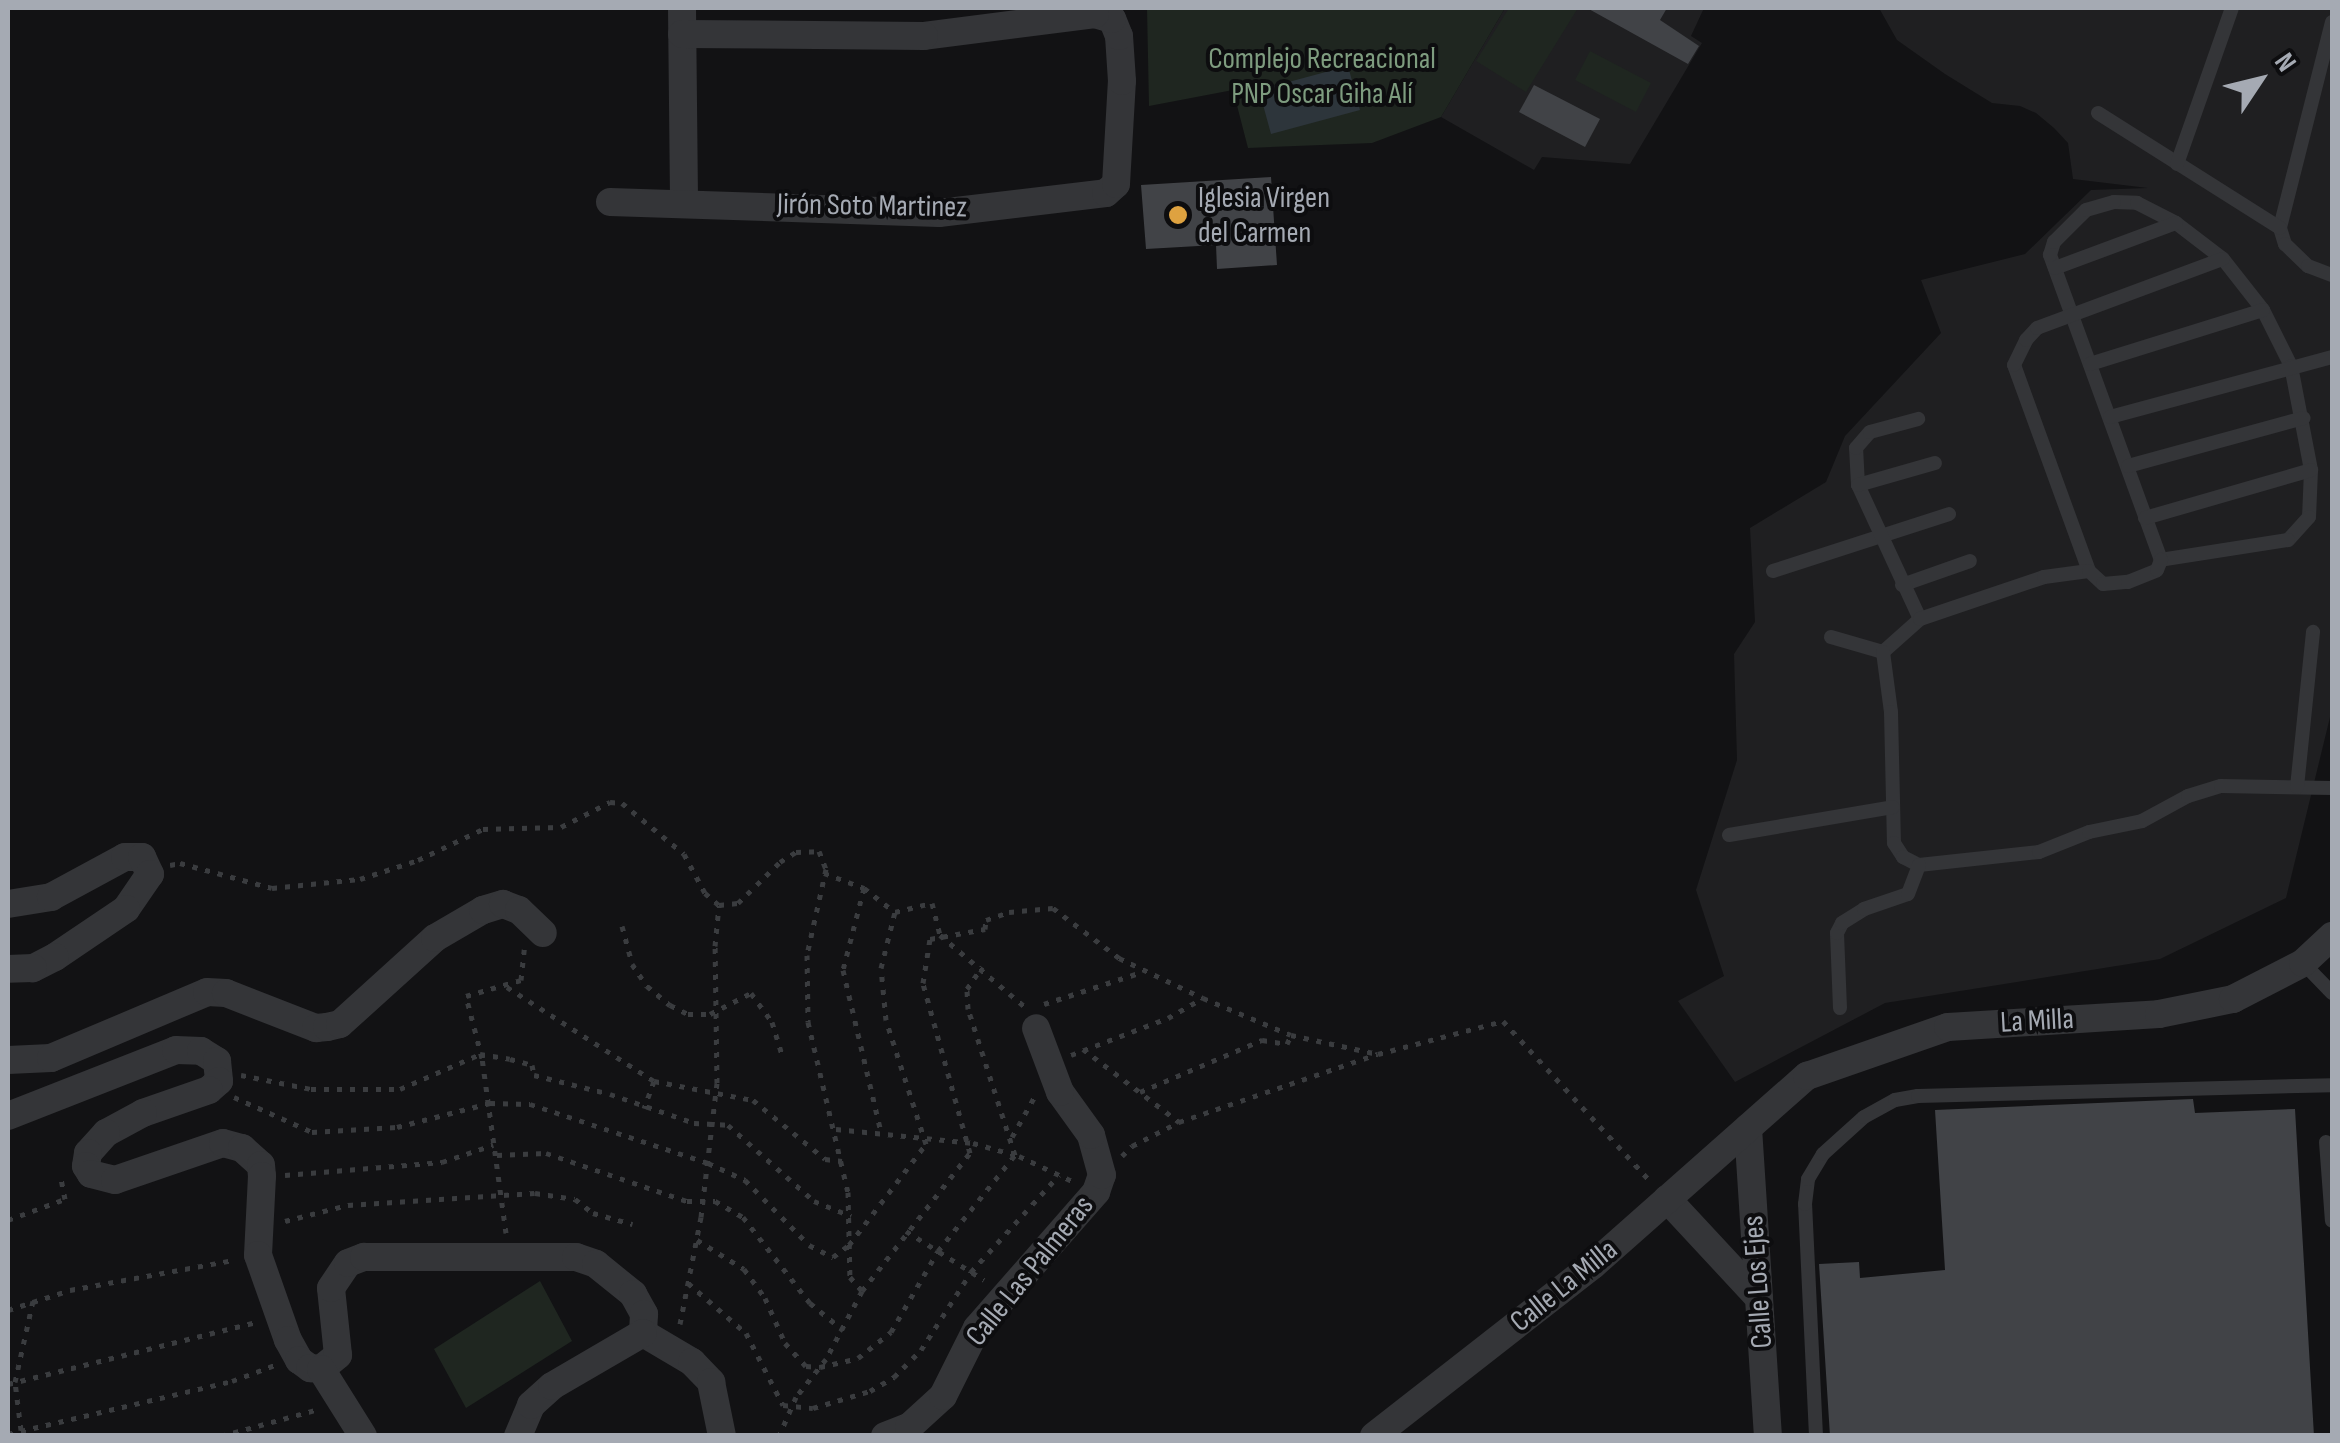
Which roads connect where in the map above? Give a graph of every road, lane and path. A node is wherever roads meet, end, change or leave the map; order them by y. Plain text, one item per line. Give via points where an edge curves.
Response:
1 (2232, 8) edge
2 (682, 21) edge
3 (2332, 22) edge
4 (2098, 113) dead end
5 (2177, 164) junction
6 (610, 202) dead end
7 (684, 202) junction
8 (2176, 223) junction
9 (2280, 228) junction
10 (2224, 259) junction
11 (2055, 268) junction
12 (2332, 275) edge
13 (2263, 310) junction
14 (2073, 317) junction
15 (2332, 357) edge
16 (2090, 364) junction
17 (2291, 366) junction
18 (2110, 417) junction
19 (2304, 418) junction
20 (1918, 420) dead end
21 (1935, 462) dead end
22 (2128, 466) junction
23 (2311, 470) junction
24 (1858, 485) junction
25 (1950, 514) dead end
26 (2144, 518) junction
27 (1881, 537) junction
28 (2161, 560) junction
29 (1970, 561) dead end
30 (1773, 571) dead end
31 (2088, 571) junction
32 (1902, 585) junction
33 (1920, 618) junction
34 (2313, 632) dead end
35 (1831, 637) dead end
36 (1883, 652) junction
37 (2297, 787) junction
38 (2332, 788) edge
39 (1894, 807) junction
40 (1729, 835) dead end
41 (1919, 865) junction
42 (824, 873) junction
43 (150, 874) junction
44 (864, 888) junction
45 (8, 904) edge
46 (719, 905) junction
47 (896, 912) junction
48 (622, 926) dead end
49 (544, 933) joint
50 (940, 935) junction
51 (2332, 936) edge
52 (2303, 963) junction
53 (982, 967) junction
54 (8, 969) edge
55 (1145, 970) junction
56 (504, 986) junction
57 (2332, 993) edge
58 (1203, 998) junction
59 (1840, 1008) dead end
60 (715, 1012) junction
61 (1031, 1018) junction
62 (1292, 1035) junction
63 (1083, 1048) junction
64 (480, 1054) junction
65 (1378, 1054) junction
66 (782, 1055) dead end
67 (8, 1060) edge
68 (1053, 1067) junction
69 (216, 1080) junction
70 (654, 1081) junction
71 (2332, 1085) edge
72 (716, 1091) junction
73 (1140, 1092) junction
74 (490, 1103) junction
75 (644, 1108) junction
76 (8, 1116) edge
77 (712, 1122) junction
78 (1179, 1122) junction
79 (1748, 1128) junction
80 (836, 1130) junction
81 (882, 1132) junction
82 (927, 1136) junction
83 (1012, 1137) junction
84 (970, 1142) junction
85 (2326, 1142) dead end
86 (493, 1145) junction
87 (1015, 1154) junction
88 (497, 1155) junction
89 (842, 1161) junction
90 (708, 1163) junction
91 (86, 1166) junction
92 (1059, 1174) junction
93 (262, 1176) junction
94 (1098, 1186) junction
95 (500, 1196) junction
96 (703, 1199) junction
97 (1667, 1199) junction
98 (852, 1216) junction
99 (8, 1220) edge
100 (2332, 1221) edge
101 (632, 1224) dead end
102 (906, 1231) junction
103 (696, 1240) junction
104 (258, 1242) junction
105 (849, 1245) junction
106 (938, 1250) junction
107 (507, 1256) junction
108 (971, 1272) junction
109 (688, 1283) junction
110 (862, 1291) junction
111 (1004, 1293) junction
112 (1759, 1298) junction
113 (33, 1302) junction
114 (8, 1310) edge
115 (280, 1316) junction
116 (843, 1330) junction
117 (643, 1333) junction
118 (675, 1352) junction
119 (296, 1354) junction
120 (820, 1367) junction
121 (321, 1370) junction
122 (11, 1383) edge
123 (341, 1400) junction
124 (790, 1409) junction
125 (21, 1430) junction
126 (8, 1435) edge
127 (221, 1436) edge
128 (363, 1436) edge
129 (518, 1436) edge
130 (722, 1436) edge
131 (778, 1436) edge
132 (885, 1436) edge
133 (1374, 1436) edge
134 (1768, 1436) edge
135 (1816, 1436) edge

1 - 5 lane
2 - 7 street
2 - 7 street, Jirón Soto Martinez via 924,36 1095,14 1112,19 1122,81 1116,184 1106,193 940,213
3 - 9 lane
4 - 5 lane
5 - 9 lane
6 - 7 street, Jirón Soto Martinez
8 - 10 lane
8 - 11 lane
8 - 11 lane via 2137,203 2086,210 2054,242
9 - 12 lane via 2285,244 2308,266
10 - 13 lane
10 - 14 lane
11 - 14 lane
13 - 16 lane
13 - 17 lane
14 - 16 lane
14 - 31 lane via 2038,328 2014,365
15 - 17 lane
16 - 18 lane
17 - 18 lane
17 - 19 lane
18 - 22 lane
19 - 22 lane
19 - 23 lane
20 - 24 lane via 1870,432 1856,448
21 - 24 lane
22 - 26 lane
23 - 26 lane
23 - 28 lane via 2309,517 2288,540
24 - 27 lane
25 - 27 lane
26 - 28 lane
27 - 30 lane
27 - 32 lane
28 - 31 lane via 2149,576 2128,582 2103,584
29 - 32 lane
31 - 33 lane via 2044,577
32 - 33 lane
33 - 36 lane
34 - 37 lane
35 - 36 lane
36 - 39 lane
37 - 38 lane
37 - 41 lane via 2221,786 2142,821 2038,852
39 - 40 lane
39 - 41 lane via 1894,843
41 - 59 lane via 1908,894 1842,922
42 - 44 path
42 - 46 path via 825,859 807,848 780,862 738,903
42 - 80 path via 807,955 808,1022
43 - 45 street via 142,857 124,857 51,897
43 - 46 path via 180,863 272,888 360,879 482,829 561,827 610,802 622,804 684,854
43 - 54 street via 126,908 55,957 33,968
44 - 47 path
44 - 81 path via 843,970
46 - 60 path
47 - 50 path via 932,903
47 - 82 path via 881,968 886,1020
48 - 60 path via 632,964 648,986 688,1014
49 - 56 path via 522,950 522,980
49 - 67 street via 520,910 503,904 483,910 435,938 340,1024 328,1027 226,992 206,992 51,1058
50 - 53 path
50 - 55 path via 985,929 986,920 1009,912 1053,908 1098,946
50 - 84 path via 926,945 923,983
51 - 52 street, La Milla
52 - 57 lane
52 - 79 street, La Milla via 2232,999 2159,1014 1948,1026 1807,1076
53 - 61 path
53 - 83 path via 970,982 968,1008
55 - 58 path
55 - 61 path
56 - 64 path via 466,996
56 - 70 path
58 - 62 path
58 - 63 path
60 - 66 path via 751,993 772,1022
60 - 72 path
61 - 68 street, Calle Las Palmeras
62 - 65 path
62 - 73 path via 1287,1044 1262,1040
63 - 68 path
63 - 73 path
64 - 69 path via 400,1088 312,1089 251,1076
64 - 74 path
64 - 75 path via 532,1065 534,1075
65 - 78 path
65 - 97 path via 1504,1020
68 - 83 path
68 - 94 street, Calle Las Palmeras via 1060,1092 1101,1157
69 - 74 path via 284,1123 312,1132 397,1128
69 - 76 street via 216,1061 201,1050 176,1050
69 - 91 street via 106,1133
70 - 72 path
70 - 75 path
71 - 135 lane via 1918,1096 1864,1116 1823,1154 1808,1179
72 - 77 path
72 - 89 path via 753,1100 825,1159
73 - 78 path
74 - 86 path
74 - 90 path via 530,1104
75 - 77 path
77 - 90 path
77 - 98 path via 744,1135 814,1201
78 - 94 path via 1132,1146
79 - 97 street, Calle La Milla
79 - 112 street, Calle Los Ejes
80 - 81 path
80 - 89 path
81 - 82 path
82 - 84 path
82 - 105 path via 924,1150
83 - 87 path
84 - 87 path
84 - 102 path via 964,1162
85 - 100 lane
86 - 88 path
86 - 93 path via 442,1162
87 - 92 path
87 - 106 path
88 - 95 path
88 - 96 path via 546,1153 687,1201
89 - 98 path
90 - 96 path
90 - 105 path via 758,1190 822,1254 833,1257
91 - 93 street via 91,1174 115,1180 223,1143 242,1148
91 - 99 path via 60,1173 65,1199
92 - 94 path
92 - 108 path
93 - 104 street
94 - 111 street, Calle Las Palmeras
95 - 101 path via 575,1199 593,1213
95 - 104 path via 348,1205
95 - 107 path
96 - 103 path
96 - 116 path via 743,1217 810,1303
97 - 112 street
97 - 133 street, Calle La Milla
98 - 105 path
102 - 106 path
102 - 110 path
103 - 109 path
103 - 120 path via 744,1269 794,1356
104 - 113 path
104 - 115 street
105 - 110 path via 850,1277
106 - 108 path
106 - 120 path via 891,1332 858,1358
107 - 117 street via 596,1264 633,1294 644,1314
107 - 121 street via 384,1256 348,1263 332,1288 341,1346
108 - 111 path
108 - 124 path via 924,1345 894,1377 832,1403
109 - 118 path
109 - 124 path via 746,1333 776,1397
110 - 116 path
111 - 132 street, Calle Las Palmeras via 977,1328 942,1396 909,1427
112 - 134 street, Calle Los Ejes
113 - 114 path
113 - 122 path
115 - 119 street
115 - 122 path
116 - 120 path
117 - 118 street
117 - 129 street via 552,1386 532,1404
118 - 130 street via 711,1382
119 - 121 street
119 - 125 path via 232,1381
120 - 124 path
121 - 123 street
122 - 125 path
123 - 127 path
123 - 128 street
124 - 131 path
125 - 126 path

